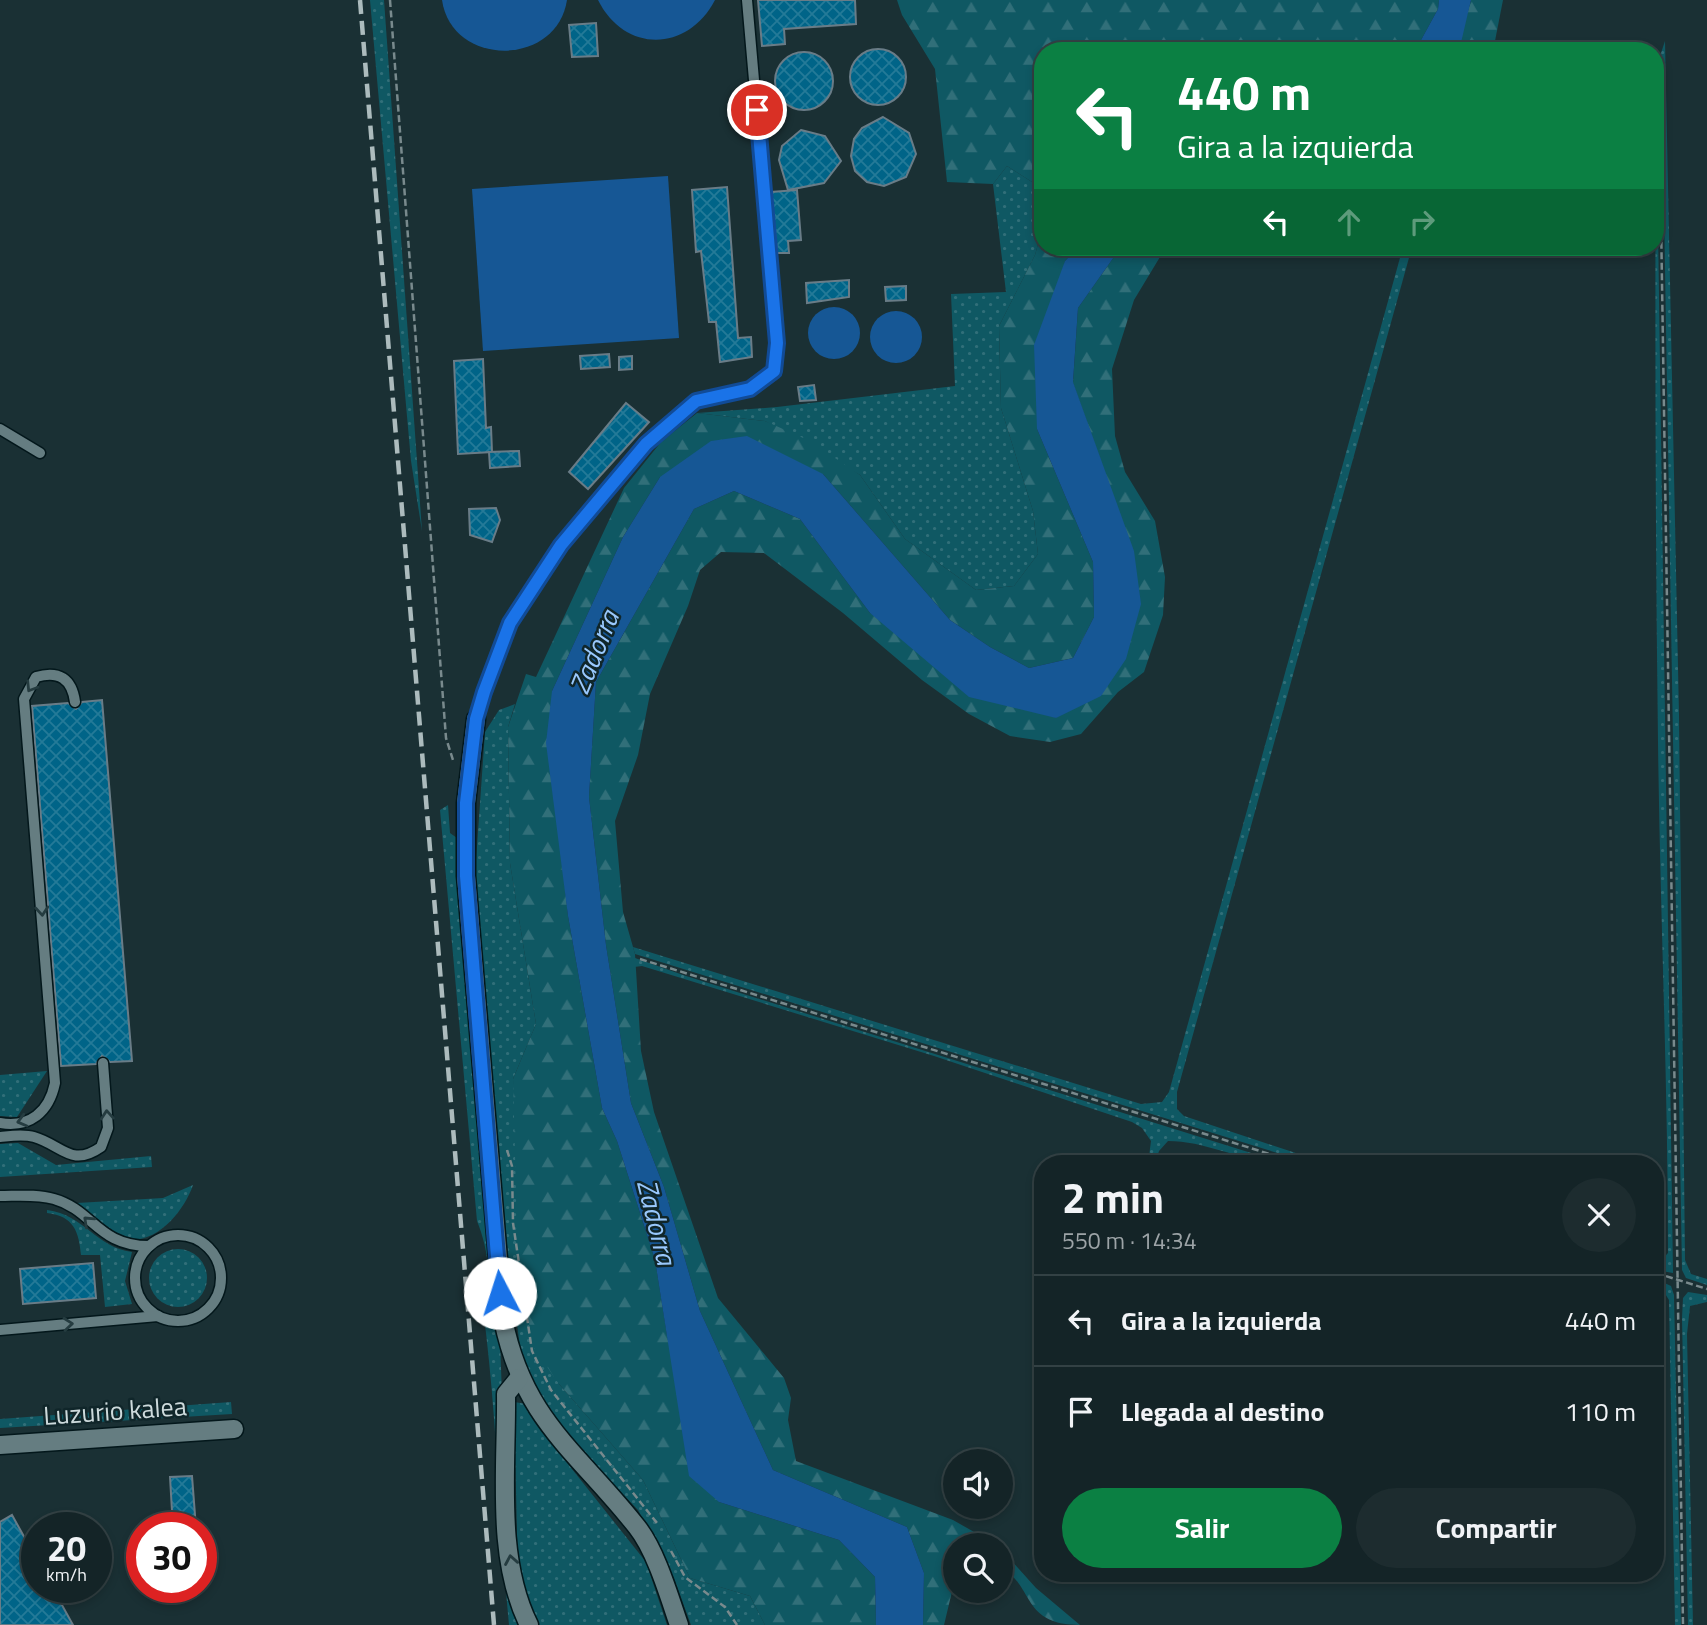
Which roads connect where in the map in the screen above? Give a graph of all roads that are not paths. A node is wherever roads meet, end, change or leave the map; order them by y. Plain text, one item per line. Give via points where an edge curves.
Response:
1 (747, 0) edge
2 (0, 429) edge
3 (40, 453) dead end
4 (75, 702) dead end
5 (476, 719) joint
6 (103, 1063) dead end
7 (0, 1123) edge
8 (0, 1137) edge
9 (0, 1196) edge
10 (149, 1246) junction
11 (158, 1316) junction
12 (0, 1330) edge
13 (519, 1378) junction
14 (234, 1429) dead end
15 (0, 1445) edge
16 (529, 1625) edge
17 (679, 1625) edge

1 - 5 lane via 777,343 774,371 750,389 696,401 646,444 561,545 510,623
2 - 3 lane
4 -> 7 lane via 73,688 65,678 47,674 36,677 24,699 55,1083 52,1098 37,1116 23,1124
5 - 13 street via 466,803 466,876 503,1319
8 -> 6 lane via 36,1138 66,1154 91,1154 107,1138
10 -> 9 lane via 114,1240 55,1199
10 - 11 lane via 137,1263 135,1283 142,1303
10 - 11 lane via 176,1235 194,1238 209,1248 221,1280 205,1311 189,1320
12 -> 11 lane
16 -> 13 street via 519,1604 508,1538 506,1394
13 - 17 street via 558,1440 639,1529
14 - 15 street, Luzurio kalea

